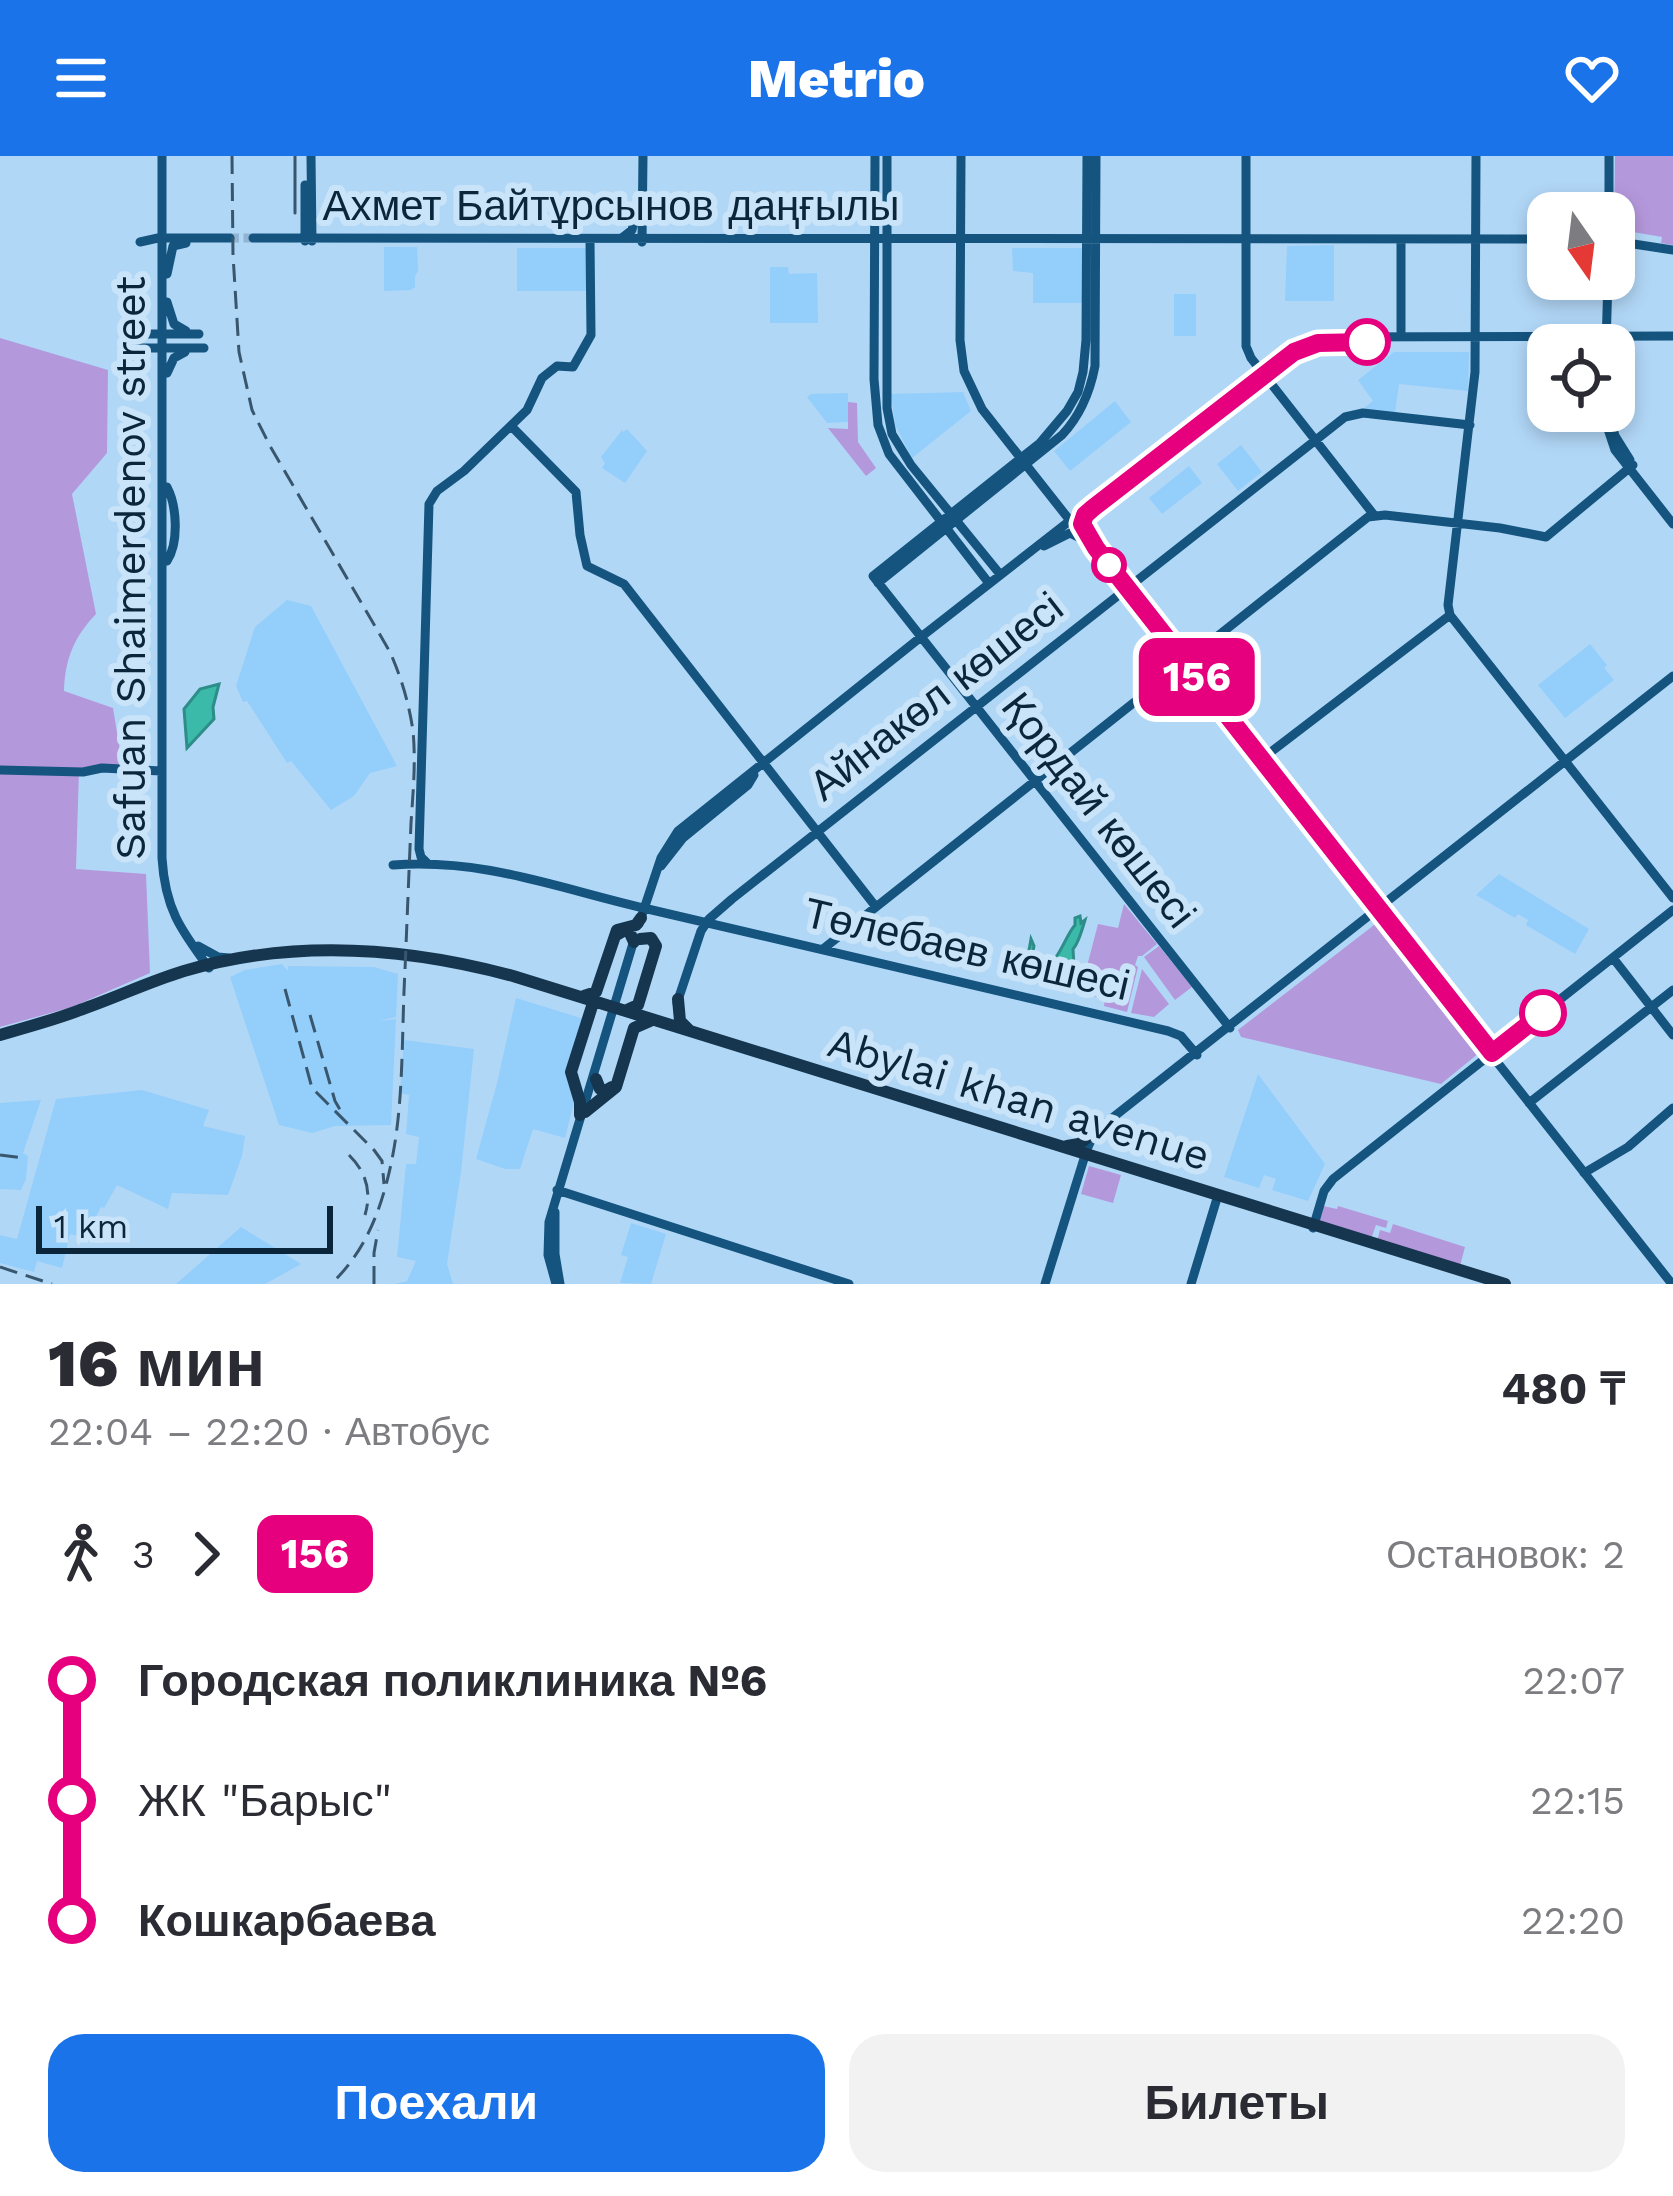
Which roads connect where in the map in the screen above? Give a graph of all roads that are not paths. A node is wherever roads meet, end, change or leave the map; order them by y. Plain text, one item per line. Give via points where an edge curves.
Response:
1 (308, 156) edge
2 (640, 156) edge
3 (875, 156) edge
4 (887, 156) edge
5 (962, 156) edge
6 (1092, 156) edge
7 (1244, 156) edge
8 (1476, 156) edge
9 (1606, 156) edge
10 (165, 160) edge
11 (1092, 169) junction
12 (1606, 192) edge
13 (875, 202) junction
14 (887, 204) junction
15 (638, 205) junction
16 (1475, 214) junction
17 (1244, 216) junction
18 (1088, 218) junction
19 (165, 219) junction
20 (962, 219) junction
21 (874, 224) junction
22 (643, 226) junction
23 (887, 236) junction
24 (1093, 237) junction
25 (308, 238) junction
26 (621, 238) junction
27 (669, 238) junction
28 (848, 238) junction
29 (934, 238) junction
30 (982, 238) junction
31 (1068, 238) junction
32 (1215, 238) junction
33 (1277, 238) junction
34 (1506, 238) junction
35 (1446, 239) junction
36 (1527, 239) edge
37 (159, 240) junction
38 (190, 240) junction
39 (230, 240) tunnel mouth
40 (253, 240) tunnel mouth
41 (381, 240) junction
42 (513, 240) junction
43 (640, 240) junction
44 (796, 240) junction
45 (874, 240) junction
46 (964, 240) junction
47 (1244, 240) junction
48 (1527, 240) edge
49 (590, 241) junction
50 (1401, 241) junction
51 (1475, 241) junction
52 (1635, 245) edge
53 (1673, 251) edge
54 (314, 254) dead end
55 (887, 259) junction
56 (874, 260) junction
57 (167, 274) junction
58 (165, 301) junction
59 (1475, 315) junction
60 (1401, 331) dead end
61 (165, 333) junction
62 (1502, 337) junction
63 (1472, 338) junction
64 (1527, 338) edge
65 (1527, 339) edge
66 (1673, 339) edge
67 (1635, 340) edge
68 (165, 348) junction
69 (1261, 373) junction
70 (165, 376) junction
71 (1470, 425) junction
72 (511, 426) junction
73 (1613, 432) edge
74 (1314, 442) junction
75 (1011, 443) junction
76 (1041, 447) junction
77 (1017, 467) junction
78 (1631, 467) junction
79 (1034, 475) junction
80 (1046, 484) junction
81 (165, 491) junction
82 (1374, 515) junction
83 (1673, 519) edge
84 (948, 521) junction
85 (1076, 522) junction
86 (1459, 524) junction
87 (1044, 546) junction
88 (1092, 546) junction
89 (984, 556) junction
90 (976, 567) junction
91 (999, 573) dead end
92 (988, 582) dead end
93 (1125, 589) junction
94 (1450, 615) junction
95 (922, 638) junction
96 (1184, 663) junction
97 (1673, 678) edge
98 (976, 706) junction
99 (785, 748) junction
100 (1566, 759) junction
101 (1260, 760) junction
102 (761, 765) junction
103 (0, 770) edge
104 (161, 771) junction
105 (775, 776) junction
106 (1034, 781) junction
107 (818, 831) junction
108 (428, 862) junction
109 (393, 865) dead end
110 (652, 882) junction
111 (742, 890) junction
112 (1673, 896) edge
113 (611, 899) junction
114 (624, 900) junction
115 (1374, 905) junction
116 (876, 907) junction
117 (646, 909) junction
118 (1673, 910) edge
119 (674, 915) junction
120 (1362, 920) junction
121 (708, 921) junction
122 (737, 928) junction
123 (637, 940) junction
124 (195, 946) junction
125 (823, 949) junction
126 (692, 956) junction
127 (1612, 958) junction
128 (240, 959) junction
129 (210, 966) junction
130 (188, 970) junction
131 (513, 977) junction
132 (1673, 990) edge
133 (578, 996) junction
134 (678, 999) junction
135 (612, 1005) junction
136 (1652, 1007) junction
137 (651, 1020) junction
138 (670, 1026) junction
139 (1229, 1026) junction
140 (690, 1031) junction
141 (1673, 1035) edge
142 (0, 1036) edge
143 (1196, 1053) junction
144 (1491, 1054) junction
145 (592, 1081) junction
146 (1530, 1102) junction
147 (1673, 1108) edge
148 (582, 1113) junction
149 (1102, 1128) junction
150 (1049, 1142) junction
151 (1087, 1155) junction
152 (1106, 1159) junction
153 (1585, 1172) junction
154 (1189, 1189) junction
155 (558, 1192) junction
156 (1217, 1197) junction
157 (1212, 1213) junction
158 (1313, 1226) junction
159 (1498, 1283) edge
160 (1672, 1283) edge
161 (559, 1284) edge
162 (839, 1284) edge
163 (849, 1284) edge
164 (1047, 1284) edge
165 (1191, 1284) edge

1 - 25 street
1 - 25 street
2 - 15 street
2 - 22 street
3 - 13 street
4 - 14 street
5 - 20 street
6 - 11 street
7 - 17 street
8 - 16 street
9 - 12 street
10 - 19 street, Safuan Shaimerdenov street
11 - 18 street
11 - 24 street
13 - 14 street via 879,226
13 - 21 street
14 - 23 street
15 - 26 street via 632,230
15 - 43 street
16 - 34 street via 1480,234
16 - 35 street via 1468,236
16 - 51 street
17 - 32 street via 1238,234
17 - 33 street via 1251,234
17 - 47 street
18 - 24 street
18 - 31 street via 1083,234
19 - 37 street, Safuan Shaimerdenov street
19 - 37 street
19 - 38 street
20 - 29 street via 956,234
20 - 30 street
20 - 46 street
21 - 28 street via 869,235
21 - 45 street
22 - 27 street
22 - 43 street
23 - 29 street, Ахмет Байтұрсынов даңғылы
23 - 45 street, Ахмет Байтұрсынов даңғылы
23 - 46 street, Ахмет Байтұрсынов даңғылы
23 - 55 street
24 - 31 street
24 - 32 street
24 - 46 street
24 - 47 street
24 - 76 street via 1090,389 1072,425
25 - 40 street, Ахмет Байтұрсынов даңғылы
25 - 41 street, Ахмет Байтұрсынов даңғылы
25 - 41 street, Ахмет Байтұрсынов даңғылы
25 - 54 street
26 - 42 street, Ахмет Байтұрсынов даңғылы
26 - 43 street, Ахмет Байтұрсынов даңғылы
27 - 43 street, Ахмет Байтұрсынов даңғылы
27 - 44 street, Ахмет Байтұрсынов даңғылы
28 - 44 street, Ахмет Байтұрсынов даңғылы
28 - 45 street, Ахмет Байтұрсынов даңғылы
29 - 46 street, Ахмет Байтұрсынов даңғылы
30 - 31 street
30 - 46 street
32 - 47 street
33 - 47 street
33 - 50 street
34 - 36 street
34 - 51 street
35 - 50 street
35 - 51 street
37 - 38 street
37 - 57 street, Safuan Shaimerdenov street
37 - 58 street, Safuan Shaimerdenov street
38 - 39 street
38 - 57 street via 173,246
41 - 42 street, Ахмет Байтұрсынов даңғылы
42 - 49 street, Ахмет Байтұрсынов даңғылы
43 - 44 street, Ахмет Байтұрсынов даңғылы
43 - 49 street, Ахмет Байтұрсынов даңғылы
44 - 45 street, Ахмет Байтұрсынов даңғылы
45 - 56 street
46 - 75 street via 964,371 982,410
47 - 50 street
47 - 69 street via 1242,341
48 - 51 street
49 - 72 street via 591,337 573,367 557,365 542,378
50 - 51 street
50 - 60 street
51 - 59 street
52 - 53 street
55 - 56 street
55 - 84 street via 889,422
56 - 84 street via 878,425 889,454
57 - 58 street, Safuan Shaimerdenov street
58 - 61 street, Safuan Shaimerdenov street
58 - 61 street via 156,326 132,334
58 - 61 street via 179,329 202,334
59 - 62 street via 1481,333
59 - 63 street
61 - 68 street, Safuan Shaimerdenov street
62 - 63 street
62 - 64 street
63 - 65 street
63 - 69 street via 1318,343
63 - 69 street via 1324,337 1291,348
63 - 71 street
66 - 67 street
68 - 70 street, Safuan Shaimerdenov street
68 - 70 street via 134,348 156,357
68 - 70 street via 200,348 177,356
69 - 74 street
69 - 85 street
70 - 81 street, Safuan Shaimerdenov street
71 - 74 street, Айнакөл көшесі via 1352,413
71 - 86 street
72 - 102 street via 576,492 587,566 623,584
72 - 108 street via 429,505 418,849
73 - 78 street
74 - 82 street
74 - 93 street, Айнакөл көшесі
75 - 76 street via 1024,451
75 - 77 street
76 - 77 street
76 - 80 street via 1035,464
77 - 79 street
77 - 79 street
77 - 80 street
77 - 84 street
78 - 83 street
78 - 86 street via 1546,537
79 - 85 street
80 - 85 street
81 - 104 street, Safuan Shaimerdenov street
81 - 124 street, Safuan Shaimerdenov street via 169,882
82 - 86 street
82 - 96 street
84 - 89 street
84 - 90 street
84 - 95 street, Қордай көшесі via 875,579
85 - 87 street
85 - 88 street
85 - 95 street
86 - 94 street
87 - 88 street via 1070,533
87 - 95 street
88 - 93 street
89 - 90 street via 988,568
89 - 91 street
90 - 92 street
93 - 96 street
93 - 96 street
93 - 98 street, Айнакөл көшесі
94 - 100 street
94 - 101 street
95 - 98 street, Қордай көшесі
95 - 99 street
96 - 101 street
96 - 101 street
96 - 106 street
97 - 100 street
97 - 100 street
98 - 106 street, Қордай көшесі
98 - 107 street, Айнакөл көшесі
99 - 102 street
99 - 105 street
100 - 112 street
100 - 115 street
100 - 115 street
101 - 115 street
102 - 105 street
102 - 110 street via 678,831
102 - 117 street via 669,850
103 - 104 street
104 - 124 street, Safuan Shaimerdenov street via 163,884
105 - 107 street
106 - 116 street
106 - 139 street, Қордай көшесі
107 - 111 street, Айнакөл көшесі
107 - 116 street
108 - 109 street, Төлебаев көшесі
108 - 113 street, Төлебаев көшесі
110 - 114 street via 639,899
110 - 117 street
111 - 121 street, Айнакөл көшесі
111 - 122 street via 722,914
113 - 114 street, Төлебаев көшесі
113 - 117 street, Төлебаев көшесі
114 - 117 street, Төлебаев көшесі
115 - 120 street
115 - 120 street
115 - 139 street
115 - 144 street
116 - 125 street
117 - 119 street, Төлебаев көшесі
117 - 121 street, Төлебаев көшесі
117 - 123 street
117 - 133 main road via 636,925 617,930 596,992
118 - 127 street
119 - 121 street, Төлебаев көшесі
119 - 126 street via 694,925
120 - 139 street
121 - 122 street, Төлебаев көшесі
121 - 126 street, Айнакөл көшесі
122 - 125 street, Төлебаев көшесі
123 - 135 main road via 626,931 615,938 599,993
123 - 135 main road via 651,938 656,946 638,1006
124 - 128 street
124 - 129 street, Safuan Shaimerdenov street
124 - 130 street
125 - 143 street, Төлебаев көшесі via 1177,1035
126 - 134 street, Айнакөл көшесі
127 - 136 street
127 - 144 street
128 - 129 main road
128 - 131 main road via 366,951
129 - 130 main road
129 - 131 main road via 368,953
129 - 142 main road
130 - 142 main road
131 - 133 main road, Abylai khan avenue
131 - 135 main road, Abylai khan avenue
132 - 136 street
133 - 135 main road, Abylai khan avenue
134 - 137 main road via 668,1015
134 - 138 street, Айнакөл көшесі
134 - 140 main road
135 - 137 main road, Abylai khan avenue
135 - 145 street
135 - 145 main road via 574,1072
135 - 145 main road via 630,1028 613,1087
135 - 148 main road via 571,1072
136 - 141 street
136 - 146 street
137 - 138 main road, Abylai khan avenue
137 - 148 main road via 634,1028 616,1087
138 - 140 main road, Abylai khan avenue
138 - 151 main road, Abylai khan avenue
139 - 143 street
140 - 150 main road, Abylai khan avenue
143 - 149 street
144 - 146 street
144 - 158 street via 1329,1183
145 - 148 street
146 - 153 street
147 - 153 street
148 - 155 street
149 - 150 main road via 1072,1146
149 - 151 street
149 - 152 main road
150 - 151 main road, Abylai khan avenue
151 - 152 main road, Abylai khan avenue
151 - 154 main road, Abylai khan avenue
151 - 164 street
152 - 156 main road, Abylai khan avenue
153 - 160 street
154 - 156 main road, Abylai khan avenue
154 - 157 street via 1208,1197
155 - 161 street via 550,1244
155 - 161 street via 547,1244
155 - 162 street
155 - 163 street
156 - 157 street
156 - 158 main road, Abylai khan avenue
157 - 165 street
158 - 159 main road, Abylai khan avenue

